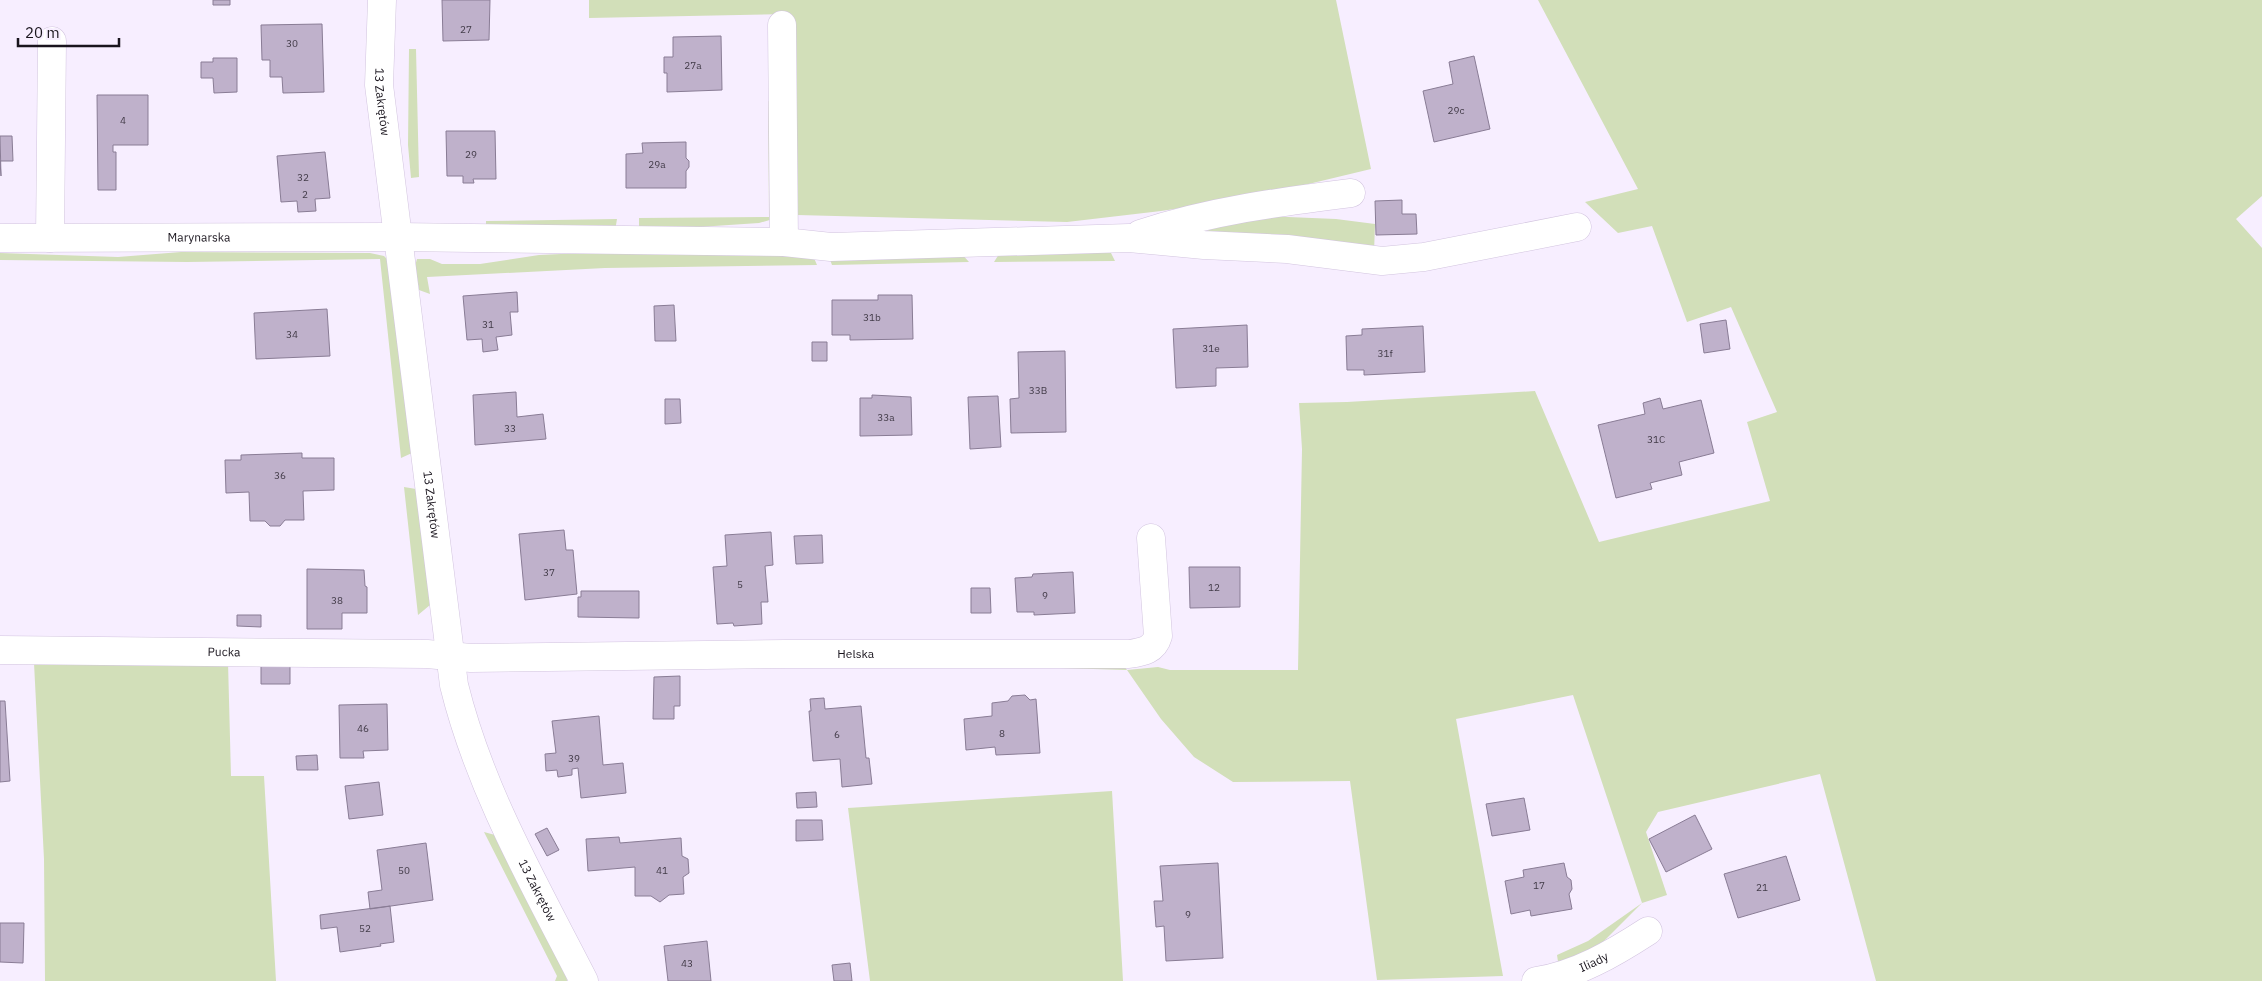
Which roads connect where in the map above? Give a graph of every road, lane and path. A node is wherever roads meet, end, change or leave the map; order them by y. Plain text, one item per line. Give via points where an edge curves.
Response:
1 (382, 0) edge
2 (782, 25) dead end
3 (52, 41) dead end
4 (1351, 193) dead end
5 (1577, 227) dead end
6 (398, 237) junction
7 (0, 238) edge
8 (50, 238) junction
9 (1129, 238) junction
10 (784, 242) junction
11 (1151, 538) dead end
12 (0, 650) edge
13 (448, 656) junction
14 (1648, 930) dead end
15 (584, 981) edge
16 (1536, 981) edge

1 - 6 street, 13 Zakrętów via 380,85
2 - 10 street
3 - 8 street
4 - 9 street via 1222,212
5 - 9 street via 1424,258 1382,261 1287,248
6 - 8 street, Marynarska
6 - 10 street, Marynarska
6 - 13 street, 13 Zakrętów
7 - 8 street, Marynarska
9 - 10 street, Marynarska via 840,246
11 - 13 street, Helska via 1158,636 1156,644 1139,652
12 - 13 street, Pucka
13 - 15 street, 13 Zakrętów via 462,716 487,786 503,824
14 - 16 street, Iliady via 1599,960

